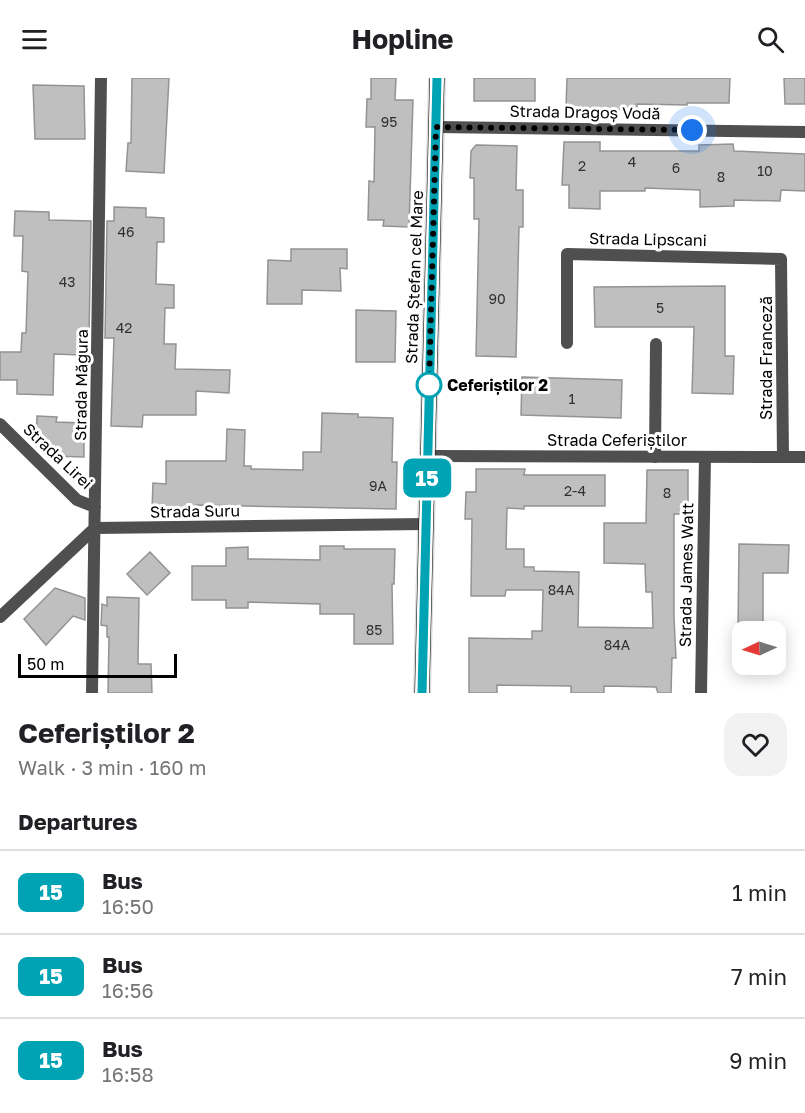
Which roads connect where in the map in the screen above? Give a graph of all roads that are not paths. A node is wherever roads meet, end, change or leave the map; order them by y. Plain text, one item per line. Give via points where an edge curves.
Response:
1 (101, 78) edge
2 (437, 78) edge
3 (436, 127) junction
4 (805, 132) edge
5 (781, 259) joint
6 (567, 342) dead end
7 (656, 344) dead end
8 (0, 424) edge
9 (428, 456) junction
10 (655, 457) junction
11 (705, 457) junction
12 (783, 457) junction
13 (805, 457) edge
14 (95, 507) junction
15 (426, 524) junction
16 (95, 528) junction
17 (0, 617) edge
18 (92, 693) edge
19 (422, 693) edge
20 (701, 693) edge

1 - 14 street, Strada Măgura
2 - 3 main road, Strada Ștefan cel Mare
3 - 4 street, Strada Dragoș Vodă
3 - 9 main road, Strada Ștefan cel Mare
5 - 6 street, Strada Lipscani via 567,254
5 - 12 street, Strada Franceză
7 - 10 street
8 - 14 street, Strada Lirei via 77,500
9 - 10 street, Strada Ceferiștilor
9 - 15 main road, Strada Ștefan cel Mare
10 - 11 street, Strada Ceferiștilor
11 - 12 street, Strada Ceferiștilor
11 - 20 street, Strada James Watt
12 - 13 street, Strada Ceferiștilor
14 - 16 street, Strada Măgura
15 - 16 street, Strada Suru
15 - 19 main road, Strada Ștefan cel Mare
16 - 17 street
16 - 18 street, Strada Măgura

